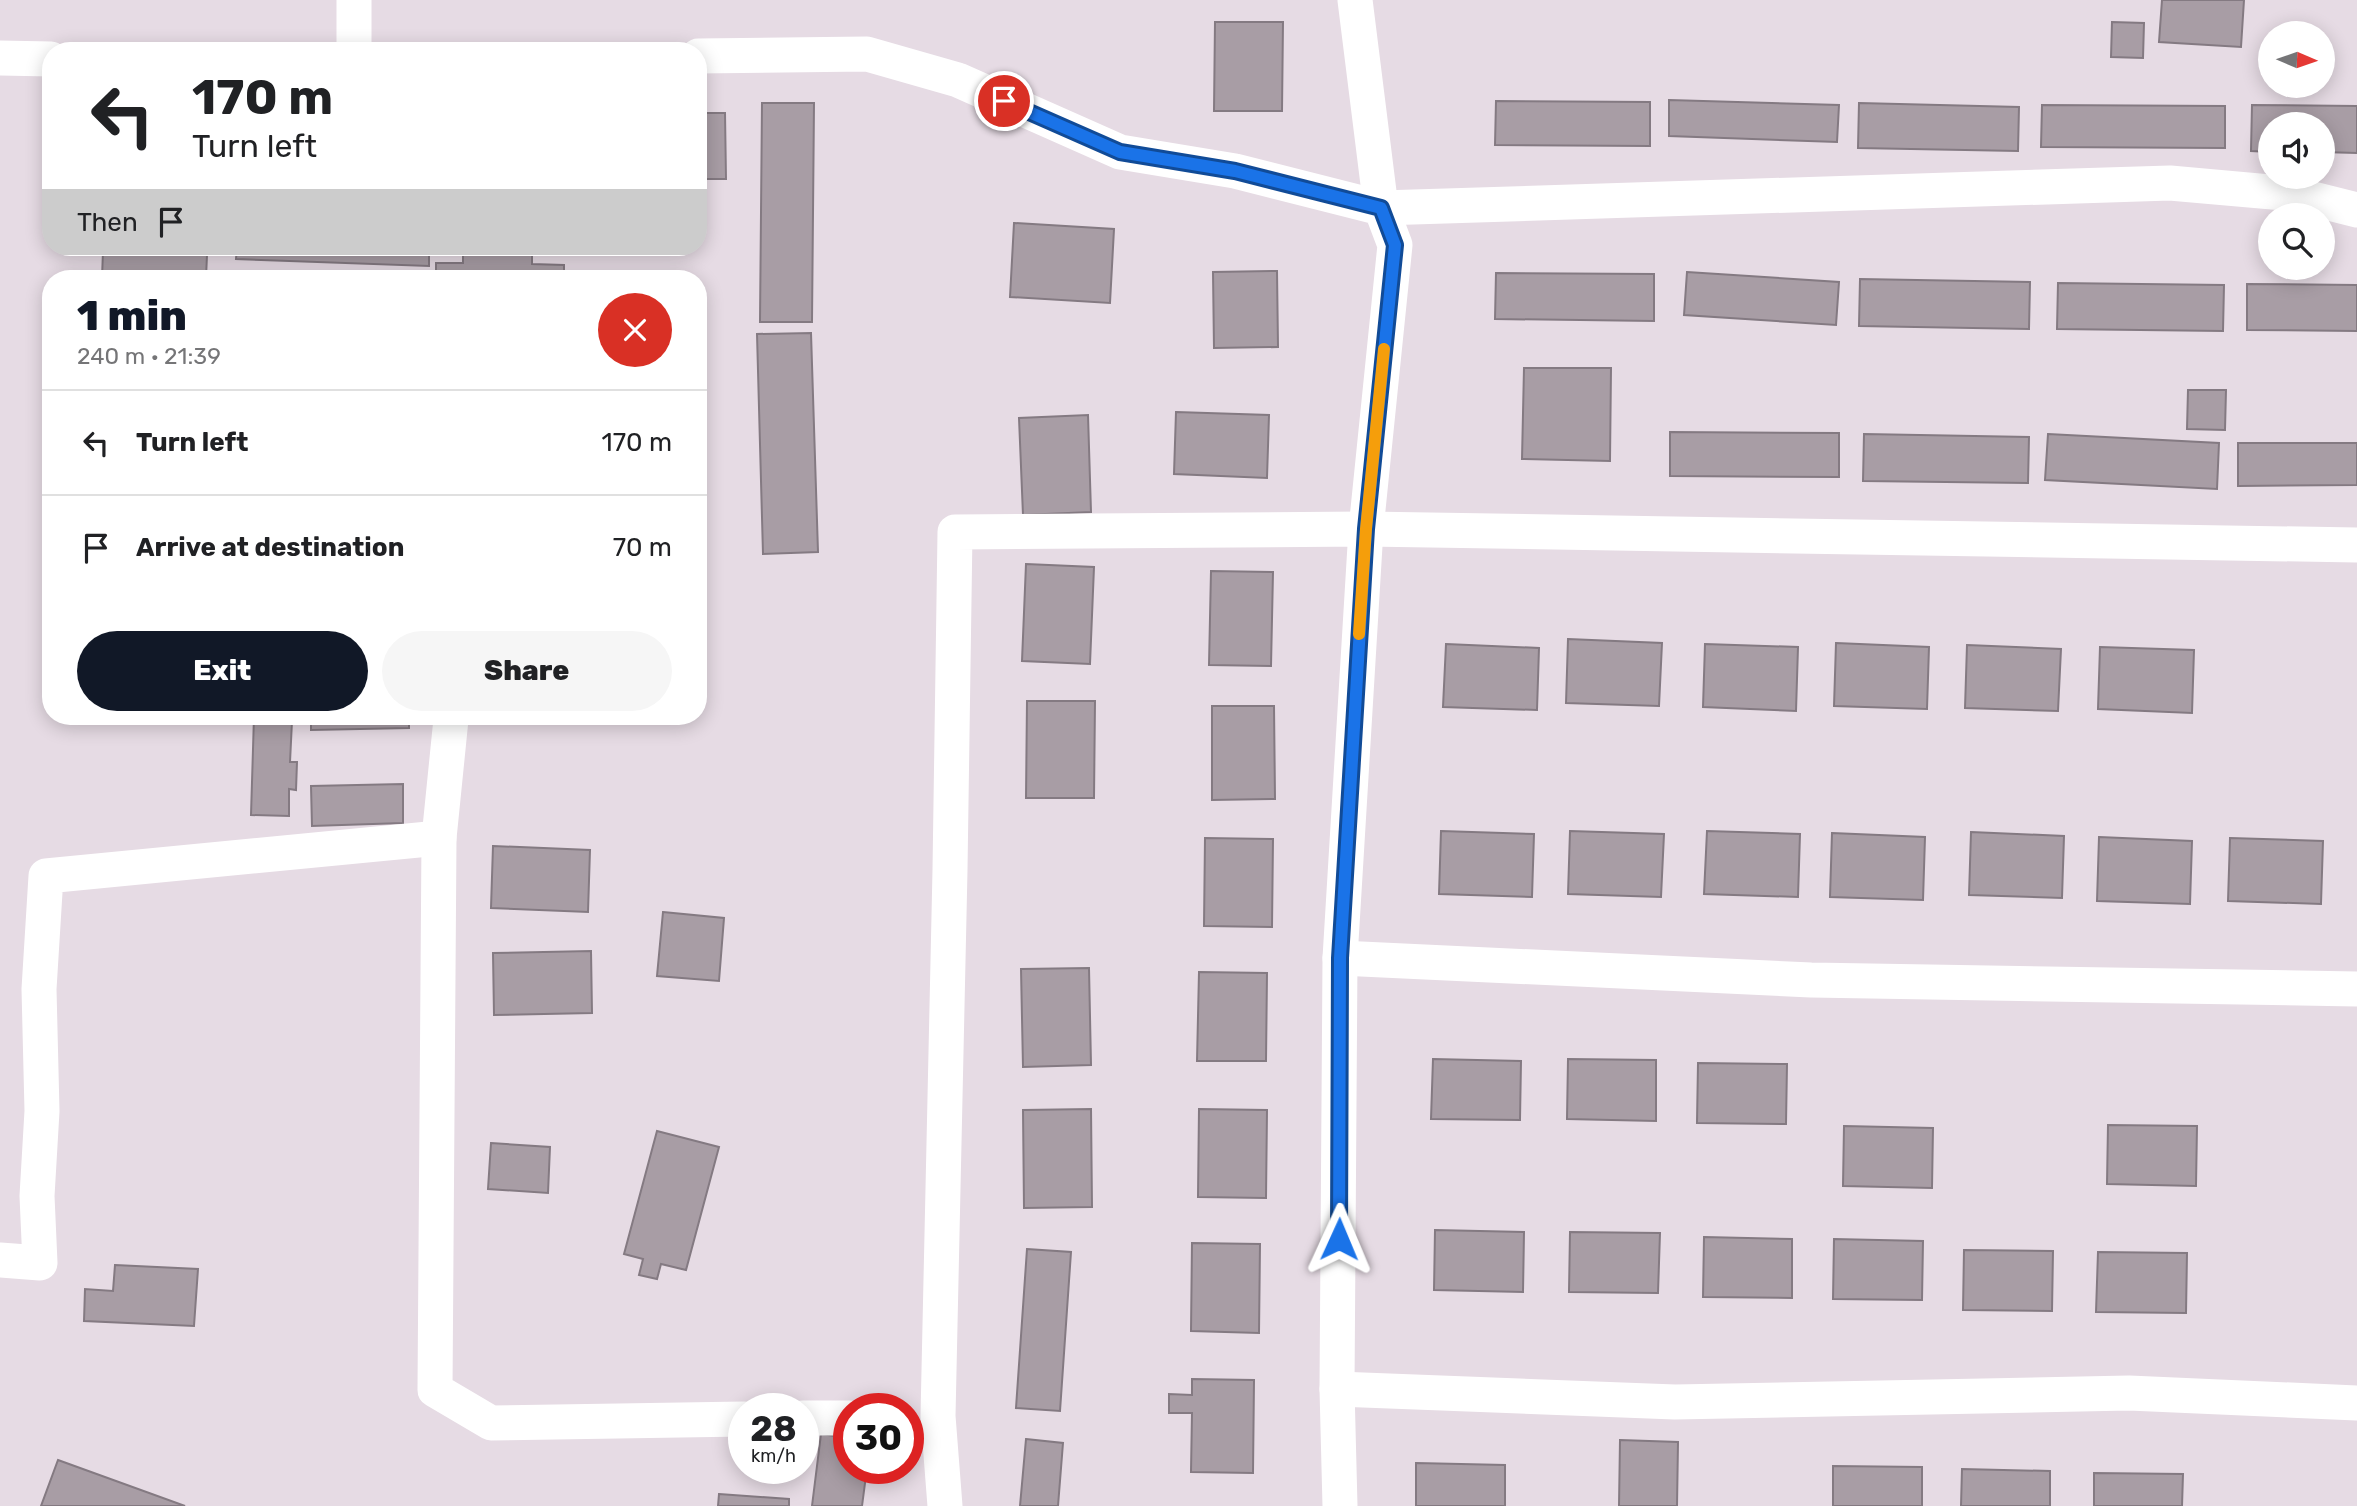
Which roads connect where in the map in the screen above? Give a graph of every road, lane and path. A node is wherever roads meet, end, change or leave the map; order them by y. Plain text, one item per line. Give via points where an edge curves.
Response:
1 (354, 0) edge
2 (1355, 0) edge
3 (354, 42) edge
4 (707, 56) edge
5 (0, 58) edge
6 (42, 59) edge
7 (1381, 208) junction
8 (2357, 210) edge
9 (1366, 529) junction
10 (2357, 545) edge
11 (450, 725) edge
12 (439, 838) junction
13 (1340, 958) junction
14 (2357, 989) edge
15 (0, 1260) edge
16 (1337, 1389) junction
17 (924, 1397) edge
18 (2357, 1403) edge
19 (728, 1419) edge
20 (924, 1421) edge
21 (945, 1506) edge
22 (1340, 1506) edge

1 - 3 street
2 - 7 street
4 - 7 street via 867,54 958,80 1120,152 1235,171
5 - 6 street
7 - 8 street via 2170,183 2293,194
7 - 9 street via 1395,245
9 - 10 street
9 - 13 street
9 - 17 street via 955,532 950,884
11 - 12 street
12 - 15 street via 46,876 39,989 40,1263
12 - 19 street via 435,1390 491,1423
13 - 14 street via 1811,980
13 - 16 street
16 - 18 street via 1675,1402 2129,1393
16 - 22 street
20 - 21 street

